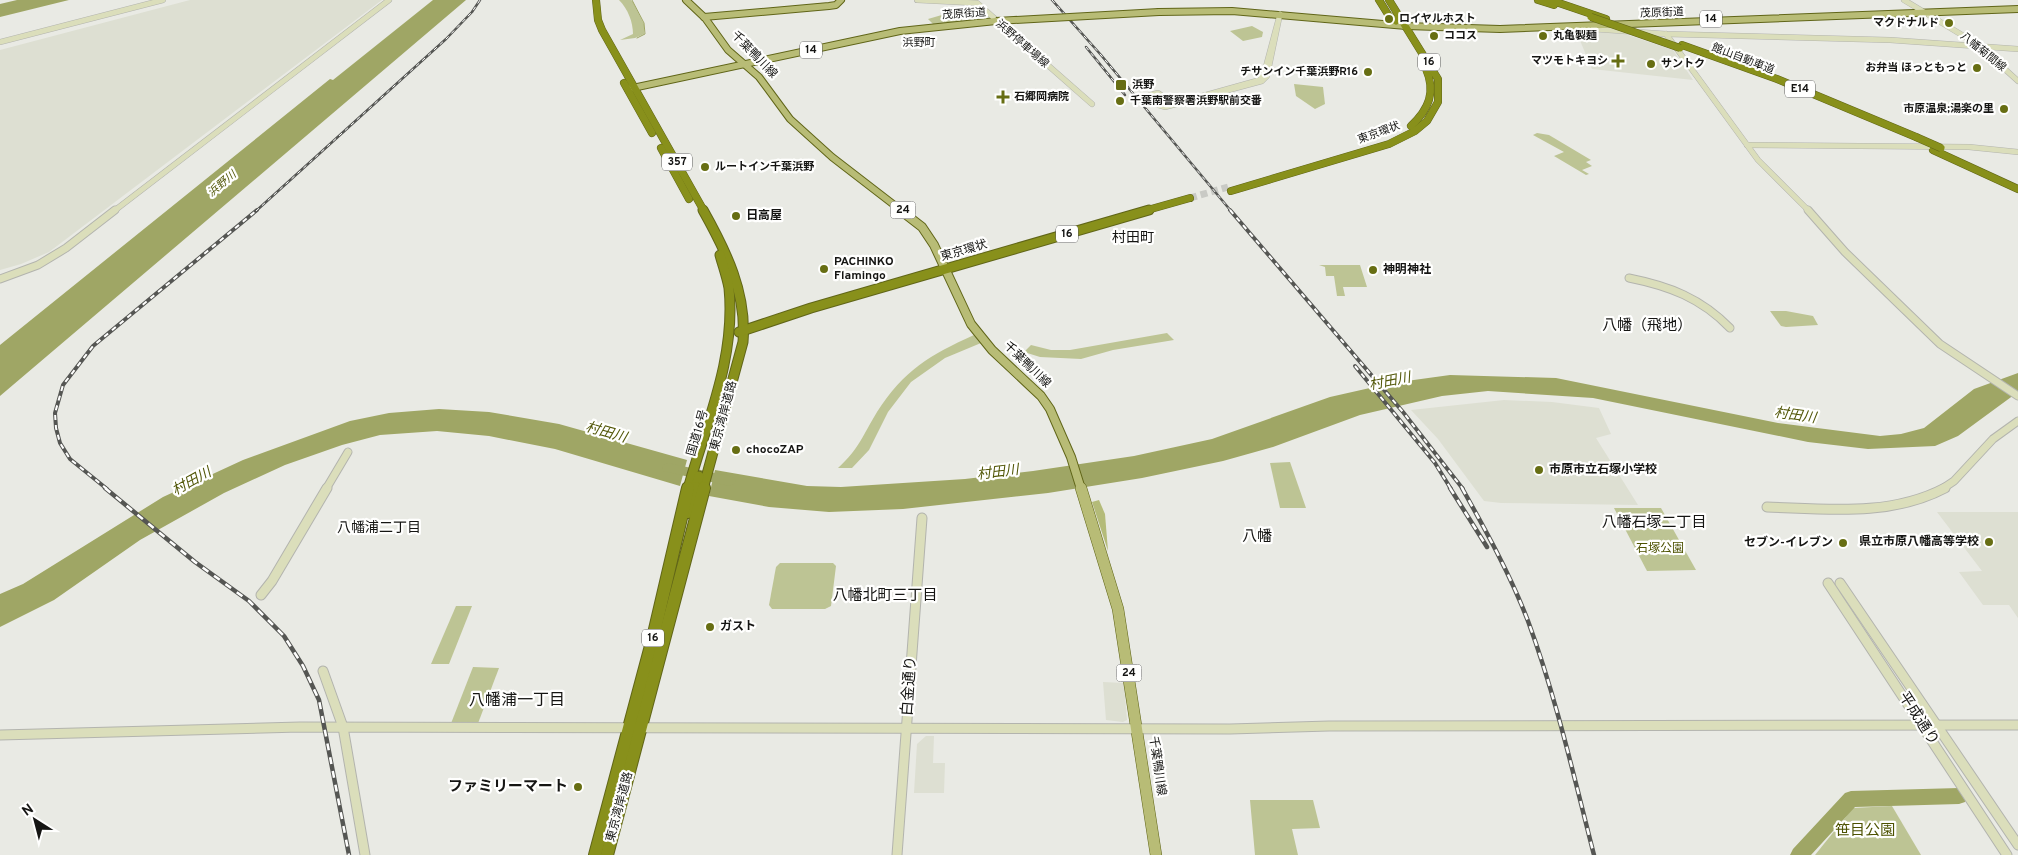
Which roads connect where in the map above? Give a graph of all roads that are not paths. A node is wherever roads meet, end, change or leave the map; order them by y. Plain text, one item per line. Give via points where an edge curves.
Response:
1 (163, 0) edge
2 (389, 0) edge
3 (591, 0) edge
4 (596, 0) edge
5 (686, 0) edge
6 (841, 0) edge
7 (917, 0) edge
8 (1379, 0) edge
9 (1383, 0) edge
10 (1538, 0) edge
11 (1550, 0) edge
12 (1904, 0) edge
13 (1390, 5) edge
14 (2018, 8) edge
15 (1159, 12) joint
16 (1921, 12) junction
17 (1280, 14) junction
18 (704, 17) junction
19 (1308, 17) joint
20 (996, 21) junction
21 (1401, 24) junction
22 (1563, 26) junction
23 (1666, 34) junction
24 (0, 42) edge
25 (1681, 46) junction
26 (1981, 47) junction
27 (2018, 48) edge
28 (744, 64) junction
29 (2018, 82) edge
30 (631, 89) junction
31 (1092, 104) dead end
32 (1170, 104) dead end
33 (1747, 145) junction
34 (1937, 149) junction
35 (2018, 152) edge
36 (2018, 184) edge
37 (1230, 189) tunnel mouth
38 (2018, 189) edge
39 (945, 273) junction
40 (1629, 278) dead end
41 (0, 279) edge
42 (827, 311) junction
43 (731, 325) junction
44 (1730, 328) dead end
45 (743, 330) junction
46 (729, 341) joint
47 (743, 342) junction
48 (2018, 396) edge
49 (2018, 421) edge
50 (348, 452) dead end
51 (704, 461) junction
52 (693, 498) junction
53 (1767, 507) dead end
54 (922, 518) dead end
55 (1828, 583) dead end
56 (1840, 583) dead end
57 (261, 595) dead end
58 (323, 672) dead end
59 (1922, 725) junction
60 (1938, 725) junction
61 (2018, 726) edge
62 (343, 727) junction
63 (634, 728) junction
64 (907, 729) junction
65 (1138, 729) junction
66 (0, 735) edge
67 (2018, 845) edge
68 (365, 855) edge
69 (595, 855) edge
70 (607, 855) edge
71 (897, 855) edge
72 (1156, 855) edge
73 (2007, 855) edge

1 - 24 street
2 - 41 street via 66,248 38,265
3 - 30 highway, 東京湾岸道路 / 357 via 594,24
4 - 30 highway, 東京湾岸道路 / 357 via 598,20
5 - 18 main road, 千葉鴨川線 / 24
6 - 18 main road via 829,6
7 - 20 street, 浜野停車場線 via 978,3
8 - 21 highway, 16 via 1389,16
9 - 13 highway, 東京環状 / 16
10 - 25 highway, 館山自動車道 / E14, bridge
11 - 25 highway, 館山自動車道 / E14, bridge
12 - 16 street, 八幡菊間線
13 - 21 highway, 東京環状 / 16
14 - 16 main road, 茂原街道 / 14
15 - 17 main road, 茂原街道 / 14 via 1212,10
15 - 20 main road, 茂原街道 / 14, bridge
16 - 22 main road, 茂原街道 / 14
16 - 26 street, 八幡菊間線
17 - 19 main road, 茂原街道 / 14
17 - 32 street via 1267,76 1262,81
18 - 28 main road, 千葉鴨川線 / 24 via 728,50
19 - 21 main road, 茂原街道 / 14
20 - 28 main road, 茂原街道 / 14 via 900,31
20 - 31 street, 浜野停車場線
21 - 22 main road, 茂原街道 / 14 via 1500,29
21 - 37 highway, 東京環状 / 16 via 1431,84 1430,102 1413,124 1398,134 1369,145
22 - 23 street
23 - 26 street via 1890,40
23 - 33 street
25 - 34 highway, 館山自動車道 / E14
26 - 27 street
26 - 29 street, 八幡菊間線
28 - 30 main road, 茂原街道 / 14
28 - 39 main road, 千葉鴨川線 / 24 via 762,81 790,119 918,223 934,245
30 - 43 highway, 東京湾岸道路 / 357 via 725,267 730,291
30 - 45 highway, 東京湾岸道路 / 357 via 732,265 741,296
33 - 35 street via 1970,147
33 - 48 street via 1845,252 1931,336
34 - 36 highway, 館山自動車道 / E14
34 - 38 highway, 館山自動車道 / E14
39 - 39 highway, 東京環状 / 16 via 1193,199 1031,252
39 - 42 highway, 東京環状 / 16
39 - 45 highway, 東京環状 / 16
39 - 65 main road, 千葉鴨川線 / 24 via 977,331 1046,403 1054,416 1084,496 1118,609
40 - 44 street via 1684,292
42 - 45 highway, 東京環状 / 16
42 - 47 highway, 東京環状 / 16 via 757,332
43 - 45 highway
43 - 46 highway, 東京湾岸道路 / 357
45 - 47 highway, 東京湾岸道路 / 357
45 - 51 highway, 国道16号 / 16 via 737,334
46 - 51 highway, 東京湾岸道路 / 16
47 - 51 highway, 東京湾岸道路 / 16
49 - 53 street via 1985,446 1948,486 1924,497 1894,505 1856,509
50 - 57 street
51 - 52 highway, 東京湾岸道路 / 16
51 - 52 highway, 東京湾岸道路 / 16
52 - 63 highway, 東京湾岸道路 / 16
52 - 63 highway, 東京湾岸道路 / 16 via 675,546
54 - 64 street, 白金通り
55 - 59 street, 平成通り
56 - 60 street, 平成通り
58 - 62 street
59 - 60 street
59 - 65 street
59 - 73 street, 平成通り
60 - 61 street
60 - 67 street, 平成通り
62 - 63 street
62 - 66 street
62 - 68 street
63 - 64 street
63 - 69 highway, 東京湾岸道路 / 16
63 - 70 highway, 東京湾岸道路 / 16
64 - 65 street
64 - 71 street, 白金通り
65 - 72 main road, 千葉鴨川線 / 24

